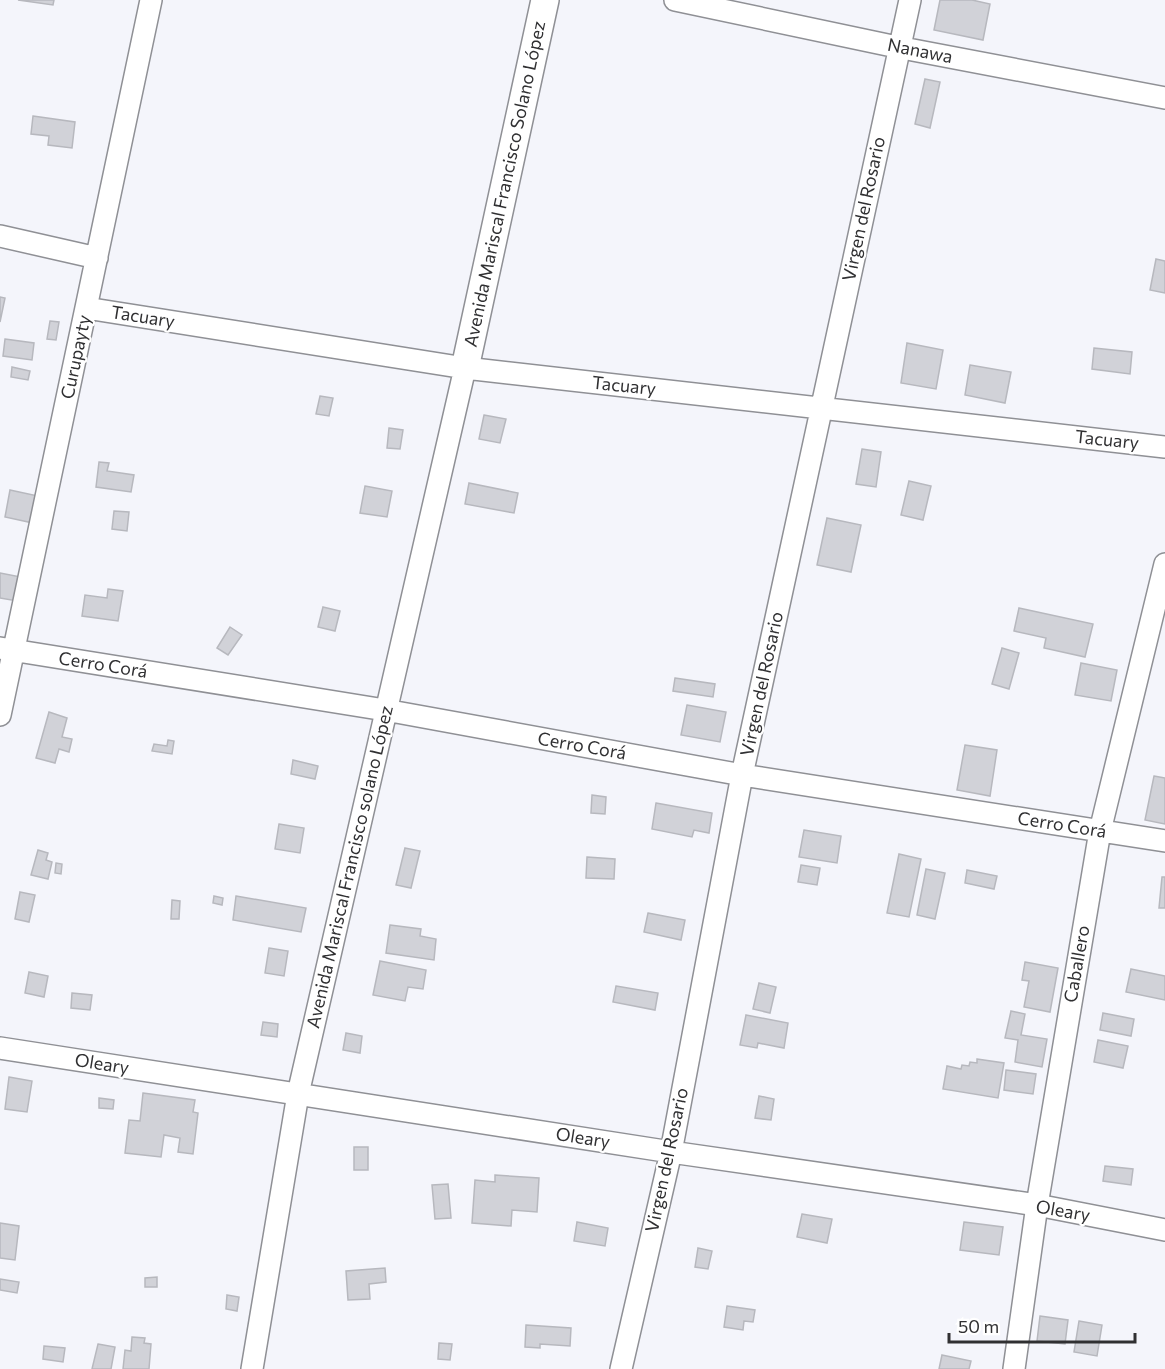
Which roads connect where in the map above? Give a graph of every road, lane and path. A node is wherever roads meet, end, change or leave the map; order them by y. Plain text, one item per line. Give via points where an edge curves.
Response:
1 (151, 0) edge
2 (544, 0) edge
3 (675, 0) edge
4 (909, 0) edge
5 (897, 47) junction
6 (1165, 98) edge
7 (0, 236) edge
8 (97, 258) junction
9 (86, 308) junction
10 (465, 368) junction
11 (823, 408) junction
12 (1165, 447) edge
13 (1165, 564) edge
14 (7, 649) edge
15 (385, 710) junction
16 (0, 715) edge
17 (742, 775) junction
18 (1100, 831) junction
19 (1165, 841) edge
20 (0, 1048) edge
21 (298, 1094) junction
22 (670, 1152) junction
23 (1037, 1205) junction
24 (1165, 1230) edge
25 (252, 1369) edge
26 (621, 1369) edge
27 (1014, 1369) edge

1 - 8 street, Curupayty
2 - 10 street, Avenida Mariscal Francisco Solano López
3 - 5 street, Nanawa
4 - 5 street, Virgen del Rosario
5 - 6 street, Nanawa
5 - 11 street, Virgen del Rosario
7 - 8 street
8 - 9 street, Curupayty
9 - 10 street, Tacuary
9 - 14 street, Curupayty
10 - 11 street, Tacuary
10 - 15 street, Avenida Mariscal Francisco solano López
11 - 12 street, Tacuary
11 - 17 street, Virgen del Rosario
13 - 18 street, Caballero
14 - 15 street, Cerro Corá
14 - 16 street, Curupayty
15 - 17 street, Cerro Corá
15 - 21 street, Avenida Mariscal Francisco solano López
17 - 18 street, Cerro Corá
17 - 22 street, Virgen del Rosario
18 - 19 street, Cerro Corá
18 - 23 street, Caballero
20 - 21 street, Oleary
21 - 22 street, Oleary
21 - 25 street, Avenida Mariscal Francisco solano López
22 - 23 street, Oleary
22 - 26 street, Virgen del Rosario
23 - 24 street, Oleary
23 - 27 street, Caballero

